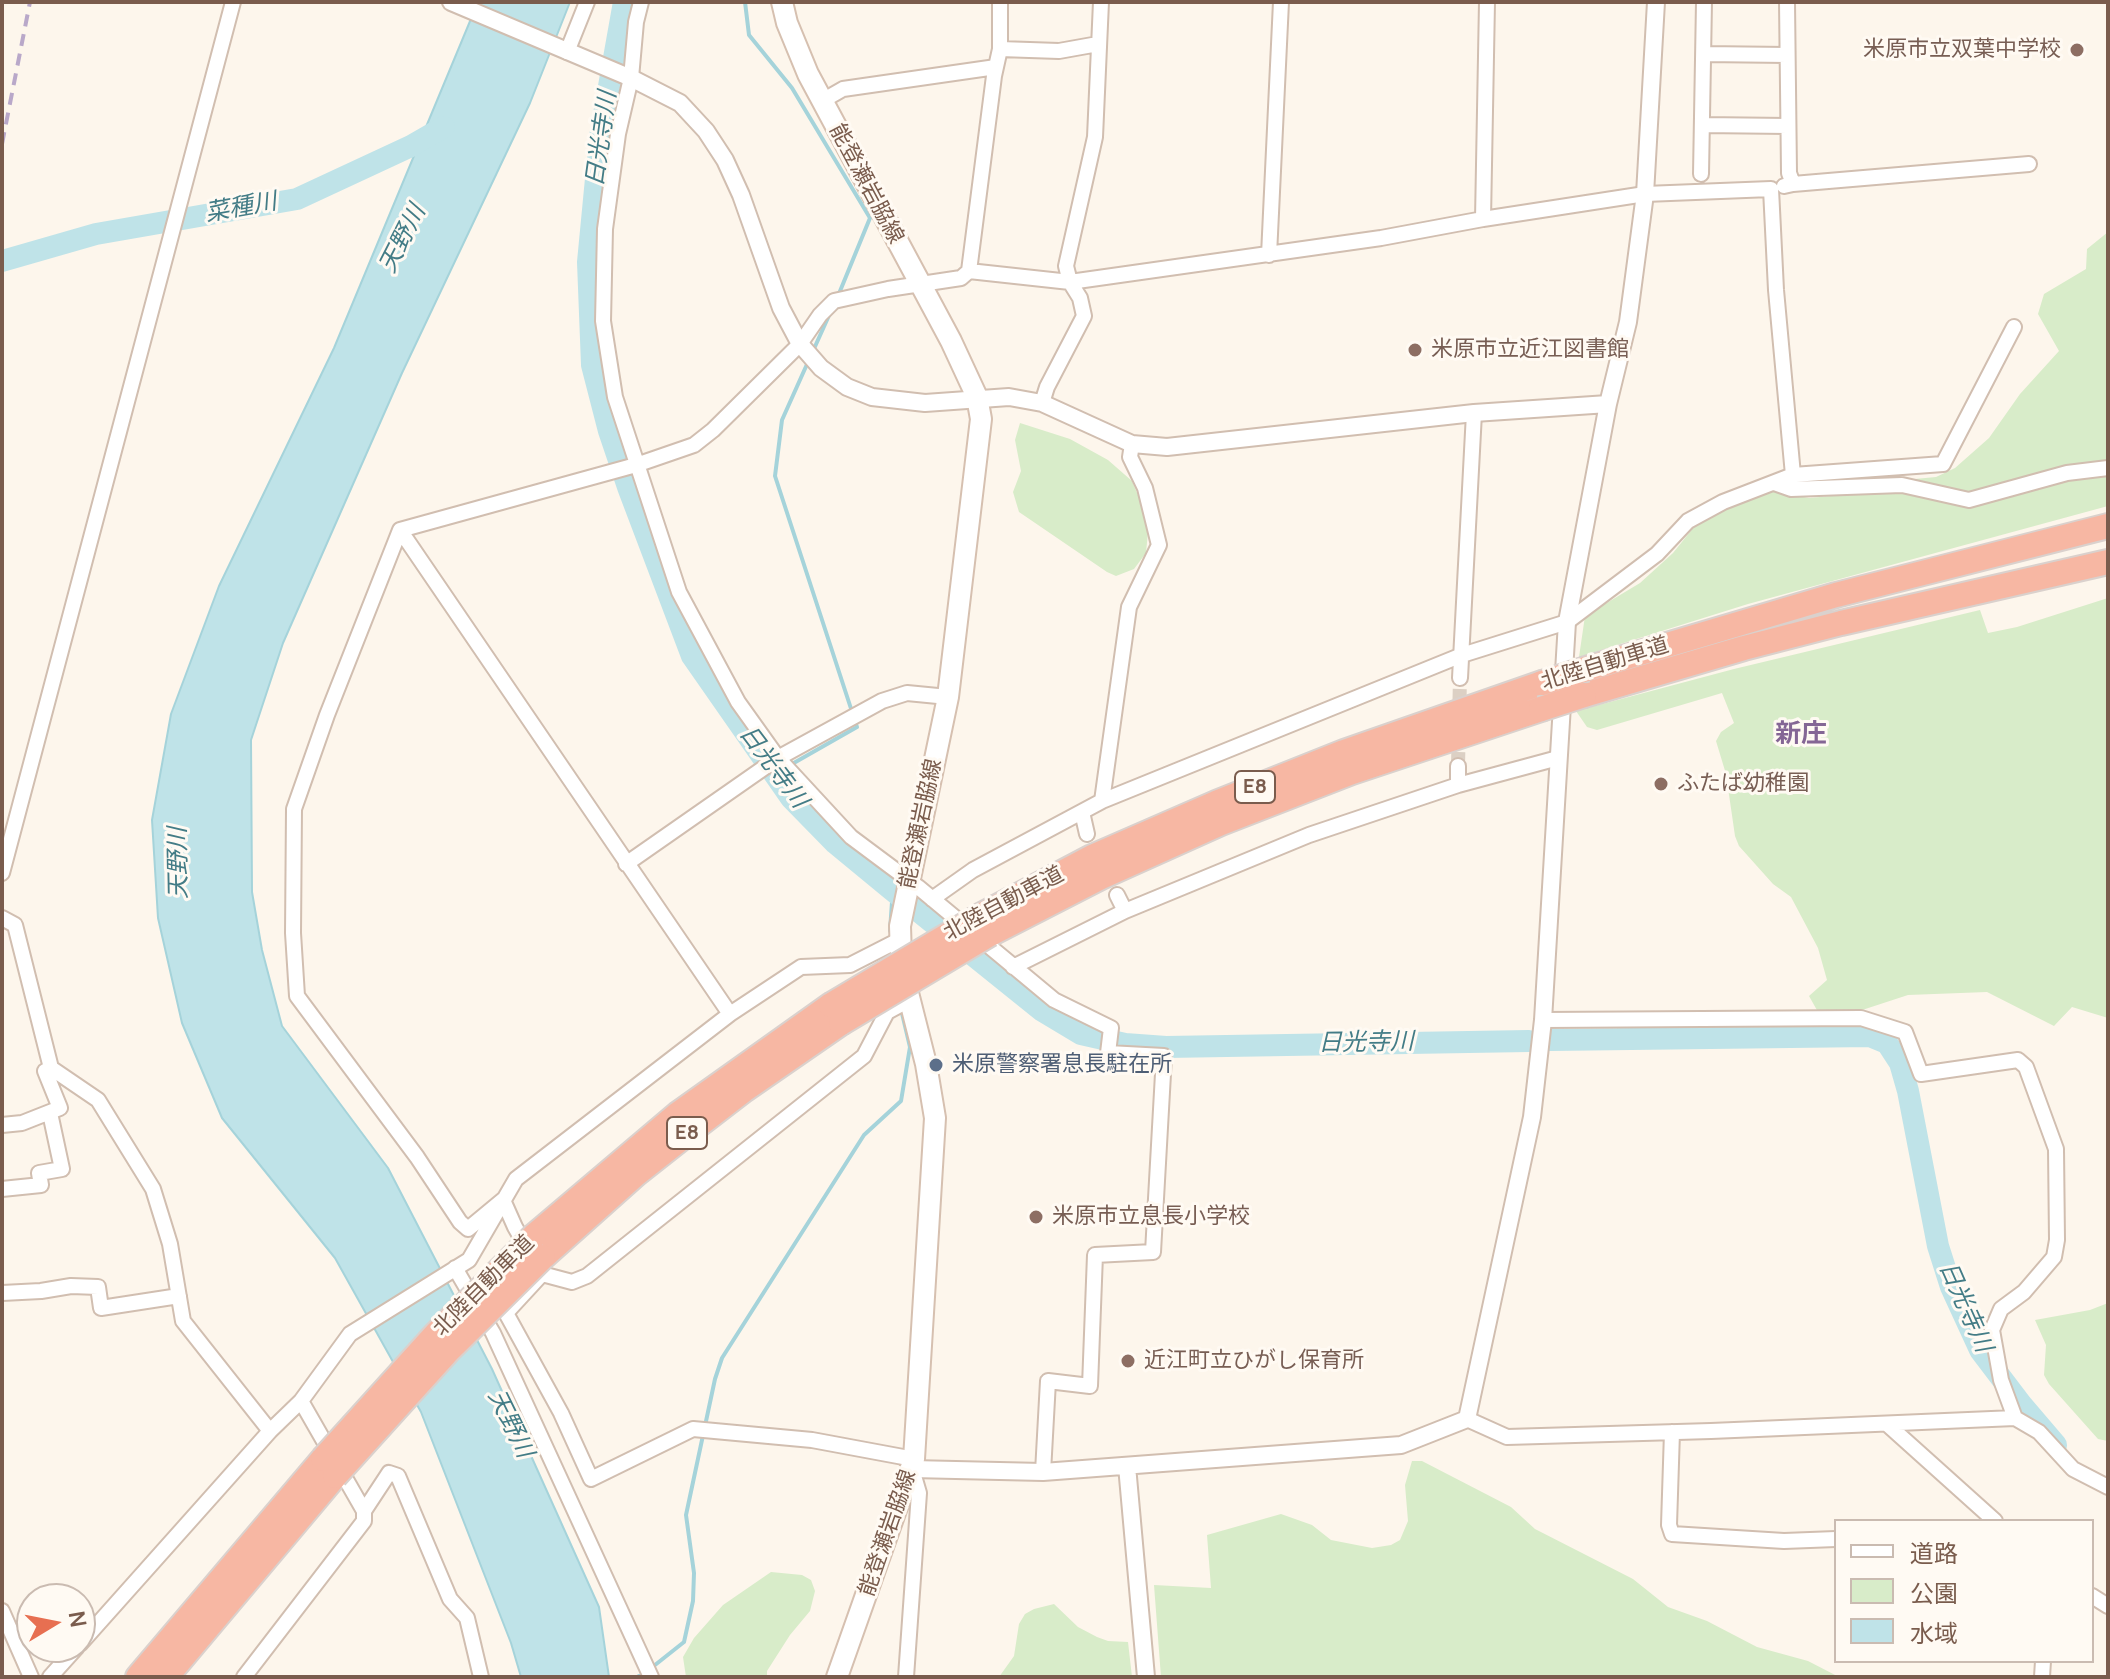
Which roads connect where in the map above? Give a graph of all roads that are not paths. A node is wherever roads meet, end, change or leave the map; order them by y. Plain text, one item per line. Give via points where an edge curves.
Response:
1 (233, 2) edge
2 (587, 2) edge
3 (641, 2) edge
4 (782, 2) edge
5 (1000, 2) edge
6 (1101, 2) edge
7 (1281, 2) edge
8 (1487, 2) edge
9 (1656, 2) edge
10 (1704, 2) edge
11 (1787, 2) edge
12 (454, 3) edge
13 (1098, 44) junction
14 (1000, 49) junction
15 (567, 51) junction
16 (1704, 54) junction
17 (1787, 55) junction
18 (996, 67) junction
19 (626, 76) junction
20 (822, 101) junction
21 (1702, 125) junction
22 (1788, 126) junction
23 (2029, 164) dead end
24 (1701, 174) dead end
25 (1793, 184) junction
26 (1771, 189) junction
27 (1645, 194) junction
28 (1483, 219) junction
29 (1269, 255) junction
30 (969, 271) junction
31 (1070, 282) junction
32 (919, 283) junction
33 (2014, 327) dead end
34 (800, 344) junction
35 (977, 397) junction
36 (1042, 403) junction
37 (1608, 404) junction
38 (1474, 413) junction
39 (1132, 444) junction
40 (634, 466) junction
41 (2108, 468) edge
42 (1793, 475) junction
43 (1774, 483) junction
44 (2108, 526) edge
45 (400, 530) junction
46 (2108, 562) edge
47 (1567, 622) junction
48 (1462, 655) junction
49 (1460, 678) tunnel mouth
50 (948, 697) junction
51 (778, 758) junction
52 (1558, 758) junction
53 (1458, 766) tunnel mouth
54 (1458, 785) junction
55 (1102, 801) junction
56 (1082, 812) junction
57 (1087, 834) dead end
58 (626, 864) junction
59 (2, 873) edge
60 (908, 884) junction
61 (1117, 895) dead end
62 (932, 899) junction
63 (1125, 911) junction
64 (2, 918) edge
65 (985, 925) junction
66 (899, 940) junction
67 (1013, 967) junction
68 (909, 1000) junction
69 (730, 1014) junction
70 (1543, 1020) junction
71 (51, 1068) junction
72 (50, 1113) junction
73 (2, 1125) edge
74 (2, 1189) edge
75 (503, 1200) junction
76 (540, 1256) junction
77 (455, 1268) junction
78 (2, 1293) edge
79 (179, 1296) junction
80 (301, 1401) junction
81 (2015, 1418) junction
82 (1467, 1419) junction
83 (1887, 1424) junction
84 (270, 1431) junction
85 (1672, 1432) junction
86 (913, 1464) junction
87 (1127, 1466) junction
88 (329, 1468) junction
89 (1043, 1472) junction
90 (2108, 1487) edge
91 (364, 1511) junction
92 (1993, 1519) edge
93 (1834, 1539) edge
94 (2, 1611) edge
95 (96, 1627) edge
96 (31, 1677) edge
97 (138, 1677) edge
98 (166, 1677) edge
99 (244, 1677) edge
100 (481, 1677) edge
101 (651, 1677) edge
102 (837, 1677) edge
103 (906, 1677) edge
104 (1146, 1677) edge

1 - 59 street
2 - 15 street
3 - 19 street
4 - 20 main road, 能登瀬岩脇線
5 - 14 street
6 - 13 street
7 - 29 street
8 - 28 street
9 - 27 street
10 - 16 street
11 - 17 street
12 - 15 street
13 - 14 street via 1059,51
13 - 31 street via 1095,137 1066,266
14 - 18 street
15 - 19 street
16 - 17 street
16 - 21 street
17 - 22 street
18 - 20 street via 843,89
18 - 30 street
19 - 34 street via 680,103 725,160 781,308
19 - 40 street via 605,229 603,321 615,397
20 - 32 main road, 能登瀬岩脇線
21 - 22 street
21 - 24 street
22 - 25 street
23 - 25 street
25 - 26 street
26 - 27 street
26 - 42 street
27 - 28 street
27 - 37 street via 1628,322
28 - 29 street
29 - 31 street
30 - 31 street
30 - 32 street via 961,278
31 - 36 street via 1084,316
32 - 34 street via 834,301
32 - 35 main road, 能登瀬岩脇線
33 - 42 street via 1943,464
34 - 35 street via 821,368 872,397 925,403
34 - 40 street via 694,445
35 - 36 street
35 - 50 main road, 能登瀬岩脇線 via 981,419
36 - 39 street
37 - 38 street
37 - 47 street
38 - 39 street via 1167,447
38 - 48 street
39 - 55 street via 1130,457 1145,488 1159,545 1129,607
40 - 45 street
40 - 51 street via 679,592 738,702
41 - 43 street via 2067,473 1969,500 1902,485 1791,489
42 - 43 street
43 - 47 street via 1688,521 1657,554
44 - 65 highway, 北陸自動車道 / E8, bridge via 1836,595 1542,683 1344,752 1092,857
45 - 58 street
45 - 75 street via 294,809 297,996 460,1222 468,1229
46 - 65 highway, 北陸自動車道 / E8, bridge via 1841,623 1584,695 1352,772
47 - 48 street
47 - 52 street
48 - 49 street
48 - 55 street
50 - 51 street via 907,693 882,701
50 - 60 main road, 能登瀬岩脇線
51 - 58 street
51 - 60 street via 851,837
52 - 54 street
52 - 70 street
53 - 54 street
54 - 63 street via 1309,835
55 - 56 street
56 - 57 street
56 - 62 street via 973,870
58 - 69 street
60 - 62 street
60 - 66 main road, 能登瀬岩脇線
61 - 63 street
62 - 67 street
63 - 67 street
64 - 71 street via 15,925
65 - 76 highway, 北陸自動車道 / E8, bridge via 678,1114
66 - 68 main road, 能登瀬岩脇線
66 - 69 street via 850,965 801,967
67 - 89 street via 1054,1000 1111,1028 1108,1053 1164,1056 1153,1252 1095,1255 1090,1386 1048,1381
68 - 76 street via 887,1012 864,1056 587,1276 572,1282
68 - 86 main road, 能登瀬岩脇線 via 935,1118
69 - 75 street via 516,1179
70 - 81 street via 1861,1018 1905,1032 1921,1074 2018,1060 2026,1067 2056,1149 2057,1240 2054,1257 2001,1309 1992,1330
70 - 82 street via 1532,1117
71 - 72 street via 45,1071 60,1108
71 - 79 street via 98,1100 153,1189
72 - 73 street
72 - 74 street via 62,1169 39,1173 41,1185
75 - 76 street via 515,1227
75 - 77 street via 469,1260
76 - 86 street via 506,1313 591,1479 693,1429 812,1440
76 - 88 highway, 北陸自動車道 / E8, bridge via 436,1334
77 - 80 street via 350,1334
77 - 101 street via 493,1333
78 - 79 street via 98,1287 101,1308
79 - 84 street via 183,1321
80 - 84 street
80 - 91 street
81 - 83 street
81 - 90 street via 2039,1432 2073,1469
82 - 85 street via 1507,1437
82 - 87 street via 1401,1445
83 - 85 street
83 - 92 street
84 - 95 street
85 - 93 street via 1672,1534
86 - 89 street
86 - 102 main road, 能登瀬岩脇線
86 - 103 street via 919,1493
87 - 89 street
87 - 104 street
88 - 97 highway, 北陸自動車道 / E8
88 - 98 highway, 北陸自動車道 / E8
91 - 99 street via 364,1521
91 - 100 street via 389,1473 398,1476 450,1599 467,1618
94 - 96 street

